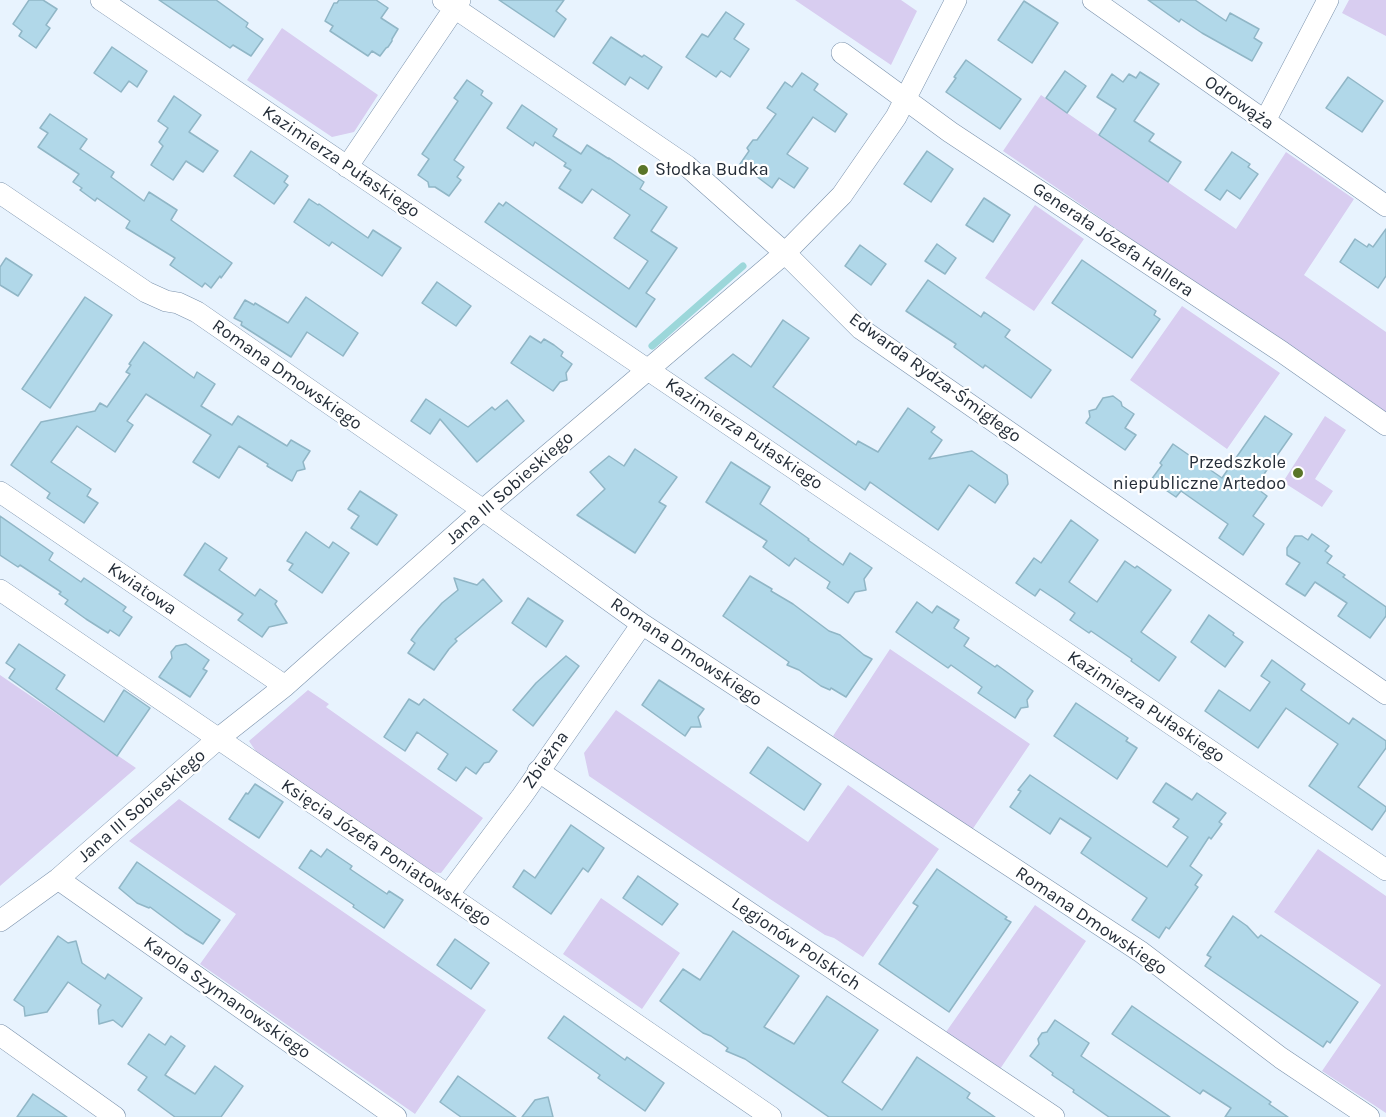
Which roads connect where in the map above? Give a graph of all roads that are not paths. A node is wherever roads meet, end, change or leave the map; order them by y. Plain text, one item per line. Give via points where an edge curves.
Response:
1 (100, 0) edge
2 (956, 0) edge
3 (1093, 0) edge
4 (1328, 0) edge
5 (453, 3) edge
6 (842, 53) dead end
7 (905, 99) junction
8 (1265, 121) junction
9 (347, 166) junction
10 (0, 194) edge
11 (1386, 206) edge
12 (785, 254) junction
13 (648, 370) junction
14 (1386, 425) edge
15 (0, 492) edge
16 (483, 510) junction
17 (0, 590) edge
18 (642, 624) junction
19 (285, 686) junction
20 (1386, 694) edge
21 (219, 738) junction
22 (538, 771) junction
23 (1386, 870) edge
24 (58, 879) junction
25 (448, 895) junction
26 (0, 921) edge
27 (0, 1035) edge
28 (115, 1117) edge
29 (396, 1117) edge
30 (771, 1117) edge
31 (1054, 1117) edge
32 (1369, 1117) edge

1 - 9 street, Kazimierza Pułaskiego
2 - 7 street, Jana III Sobieskiego
3 - 8 street, Odrowąża
4 - 8 street
5 - 9 street
5 - 12 street, Edwarda Rydza-Śmigłego via 687,166
6 - 7 street, Generała Józefa Hallera
7 - 12 street, Jana III Sobieskiego via 842,195
7 - 14 street, Generała Józefa Hallera
8 - 11 street, Odrowąża
9 - 13 street, Kazimierza Pułaskiego
10 - 16 street, Romana Dmowskiego via 146,292 197,312
12 - 13 street, Jana III Sobieskiego
12 - 20 street, Edwarda Rydza-Śmigłego via 861,329
13 - 16 street, Jana III Sobieskiego
13 - 23 street, Kazimierza Pułaskiego
15 - 19 street, Kwiatowa
16 - 18 street, Romana Dmowskiego
16 - 19 street, Jana III Sobieskiego
17 - 21 street, Księcia Józefa Poniatowskiego
18 - 22 street, Zbieżna
18 - 32 street, Romana Dmowskiego via 1141,952 1281,1058
19 - 21 street, Jana III Sobieskiego
21 - 24 street, Jana III Sobieskiego
21 - 25 street, Księcia Józefa Poniatowskiego
22 - 25 street, Zbieżna
22 - 31 street, Legionów Polskich
24 - 26 street, Jana III Sobieskiego
24 - 29 street, Karola Szymanowskiego
25 - 30 street, Księcia Józefa Poniatowskiego
27 - 28 street

